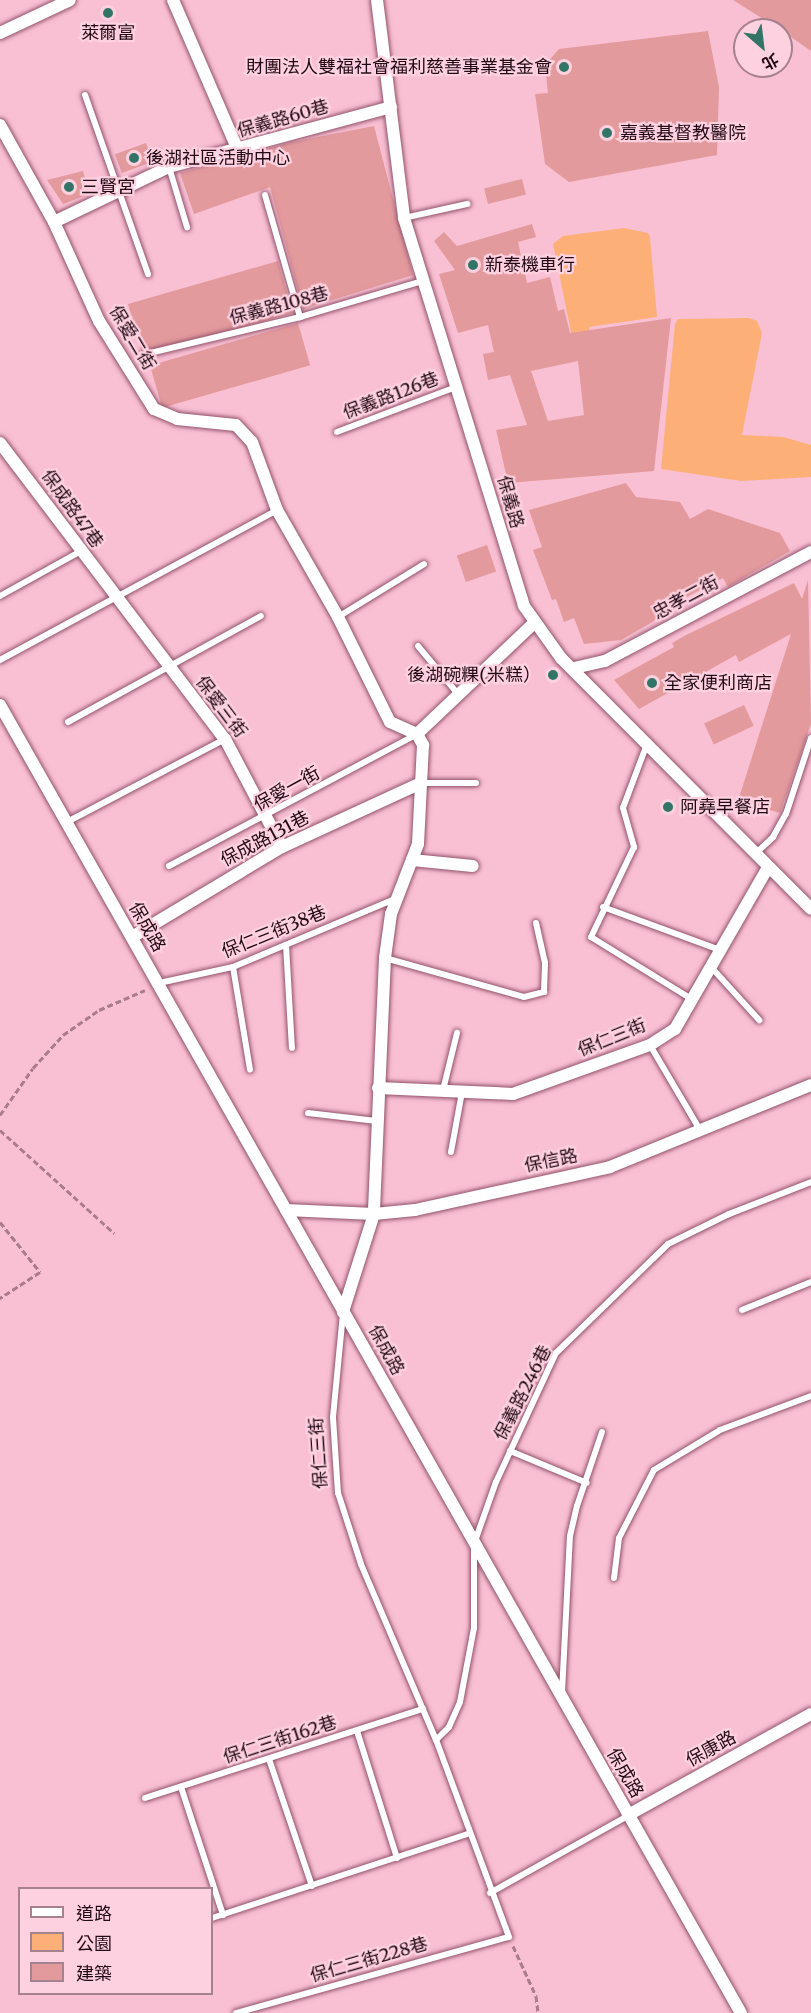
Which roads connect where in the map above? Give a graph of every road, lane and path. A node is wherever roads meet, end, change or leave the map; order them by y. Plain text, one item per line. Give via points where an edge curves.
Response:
1 (70, 0) edge
2 (173, 0) edge
3 (377, 0) edge
4 (0, 33) edge
5 (85, 95) dead end
6 (391, 107) junction
7 (0, 124) edge
8 (238, 150) junction
9 (169, 167) junction
10 (119, 191) junction
11 (265, 195) dead end
12 (467, 204) dead end
13 (404, 218) junction
14 (54, 222) junction
15 (187, 227) dead end
16 (148, 274) dead end
17 (422, 281) junction
18 (300, 317) junction
19 (142, 355) dead end
20 (456, 387) junction
21 (337, 432) dead end
22 (0, 442) edge
23 (277, 510) junction
24 (81, 551) junction
25 (811, 552) edge
26 (424, 564) dead end
27 (0, 596) edge
28 (115, 598) junction
29 (261, 616) dead end
30 (338, 617) junction
31 (534, 623) junction
32 (418, 646) dead end
33 (0, 660) edge
34 (574, 668) junction
35 (169, 669) junction
36 (458, 694) junction
37 (0, 705) edge
38 (68, 722) dead end
39 (417, 734) junction
40 (811, 738) edge
41 (225, 739) junction
42 (647, 744) junction
43 (420, 783) junction
44 (476, 783) dead end
45 (267, 817) junction
46 (67, 822) junction
47 (282, 847) junction
48 (755, 854) junction
49 (412, 860) junction
50 (169, 866) dead end
51 (472, 866) dead end
52 (768, 867) junction
53 (398, 898) junction
54 (603, 907) junction
55 (811, 909) edge
56 (536, 923) dead end
57 (132, 936) junction
58 (286, 945) junction
59 (720, 950) junction
60 (385, 957) junction
61 (233, 967) junction
62 (711, 967) junction
63 (159, 983) junction
64 (693, 1000) junction
65 (759, 1020) dead end
66 (457, 1033) dead end
67 (650, 1045) junction
68 (292, 1048) dead end
69 (250, 1070) dead end
70 (811, 1085) edge
71 (378, 1088) junction
72 (442, 1091) junction
73 (462, 1092) junction
74 (308, 1113) dead end
75 (0, 1115) edge
76 (377, 1121) junction
77 (0, 1130) edge
78 (700, 1130) junction
79 (451, 1152) dead end
80 (811, 1182) edge
81 (286, 1210) junction
82 (374, 1214) junction
83 (0, 1222) edge
84 (114, 1233) dead end
85 (811, 1282) edge
86 (0, 1299) edge
87 (742, 1310) dead end
88 (343, 1312) junction
89 (811, 1396) edge
90 (602, 1432) dead end
91 (510, 1451) junction
92 (587, 1483) junction
93 (474, 1544) junction
94 (614, 1578) dead end
95 (562, 1701) junction
96 (423, 1708) junction
97 (811, 1714) edge
98 (357, 1731) junction
99 (436, 1740) junction
100 (269, 1759) junction
101 (182, 1787) junction
102 (145, 1798) dead end
103 (628, 1815) junction
104 (468, 1834) junction
105 (397, 1858) junction
106 (312, 1886) junction
107 (490, 1893) junction
108 (223, 1915) junction
109 (213, 1918) edge
110 (509, 1937) junction
111 (236, 2013) edge
112 (538, 2013) edge
113 (741, 2013) edge

1 - 4 street
2 - 8 street
3 - 6 street, 保義路
5 - 10 lane
6 - 8 street, 保義路60巷
6 - 13 street, 保義路
7 - 14 street, 保愛二街
8 - 9 street, 保義路60巷
9 - 10 street, 保義路60巷
9 - 15 lane
10 - 14 street, 保義路60巷
10 - 16 lane
11 - 18 lane
12 - 13 lane
13 - 17 street, 保義路
14 - 23 street, 保愛二街 via 99,321 154,409 177,419 236,425 252,442
17 - 18 lane, 保義路108巷
17 - 20 street, 保義路
18 - 19 lane, 保義路108巷
20 - 21 lane, 保義路126巷
20 - 31 street, 保義路 via 517,588
22 - 24 street, 保成路47巷
23 - 28 lane
23 - 30 street, 保愛二街
24 - 27 lane
24 - 28 street, 保成路47巷
25 - 34 street, 忠孝二街 via 605,661
26 - 30 lane
28 - 33 lane
28 - 35 street, 保愛三街
29 - 35 lane
30 - 39 street, 保愛二街 via 390,722
31 - 34 street, 保義路 via 561,658
31 - 36 street
32 - 36 lane
34 - 42 street, 保義路
35 - 38 lane
35 - 41 street, 保愛三街
36 - 39 street
37 - 46 street, 保成路
39 - 43 street via 423,745
39 - 45 lane, 保愛一街
40 - 48 lane via 786,814 773,837
41 - 45 street, 保愛三街
41 - 46 lane
42 - 48 street, 保義路
42 - 54 lane via 623,808 634,848
43 - 44 lane
43 - 47 street, 保成路131巷
43 - 49 street, 保仁三街 via 418,844
45 - 47 street, 保愛三街
45 - 50 lane, 保愛一街
46 - 57 street, 保成路
47 - 57 street, 保成路131巷
48 - 52 street, 保義路
49 - 51 street
49 - 53 street, 保仁三街
52 - 55 street, 保義路
52 - 59 street, 保仁三街
53 - 58 lane, 保仁三街38巷
53 - 60 street, 保仁三街
54 - 59 lane
54 - 64 lane via 591,937
56 - 60 lane via 544,963 544,992 524,997
57 - 63 street, 保成路
58 - 61 lane, 保仁三街38巷
58 - 68 lane
59 - 62 street, 保仁三街
60 - 71 street, 保仁三街
61 - 63 lane, 保仁三街38巷
61 - 69 lane
62 - 64 street, 保仁三街
62 - 65 lane
63 - 75 path via 99,1010 63,1035 33,1068
63 - 81 street, 保成路
64 - 67 street, 保仁三街 via 675,1029
66 - 72 lane
67 - 73 street, 保仁三街 via 513,1094
67 - 78 lane
70 - 78 street, 保信路
71 - 72 street, 保仁三街
71 - 76 street, 保仁三街
72 - 73 street, 保仁三街
73 - 79 lane
74 - 76 lane
76 - 82 street, 保仁三街
77 - 84 path
78 - 82 street, 保信路 via 610,1167 415,1210
80 - 91 lane, 保義路246巷 via 729,1214 668,1244 556,1353
81 - 82 street, 保信路
81 - 88 street, 保成路
82 - 88 street, 保仁三街
83 - 86 path via 40,1272
85 - 87 lane
88 - 93 street, 保成路
88 - 96 lane, 保仁三街 via 333,1417 338,1493 361,1564
89 - 94 lane via 720,1430 654,1470 619,1538
90 - 92 lane
91 - 92 lane
91 - 93 lane, 保義路246巷
92 - 95 lane via 576,1506 570,1536
93 - 95 street, 保成路
93 - 99 lane, 保義路246巷 via 474,1628 460,1702 449,1727
95 - 103 street, 保成路
96 - 98 lane, 保仁三街162巷
96 - 99 lane, 保仁三街
97 - 103 street, 保康路
98 - 100 lane, 保仁三街162巷
98 - 105 lane
99 - 104 lane, 保仁三街
100 - 101 lane, 保仁三街162巷
100 - 106 lane
101 - 102 lane, 保仁三街162巷
101 - 108 lane
103 - 107 lane
103 - 113 street, 保成路
104 - 105 lane
104 - 107 lane, 保仁三街
105 - 106 lane
106 - 108 lane
107 - 110 lane, 保仁三街
108 - 109 lane
110 - 111 lane, 保仁三街228巷
110 - 112 path via 536,1996

